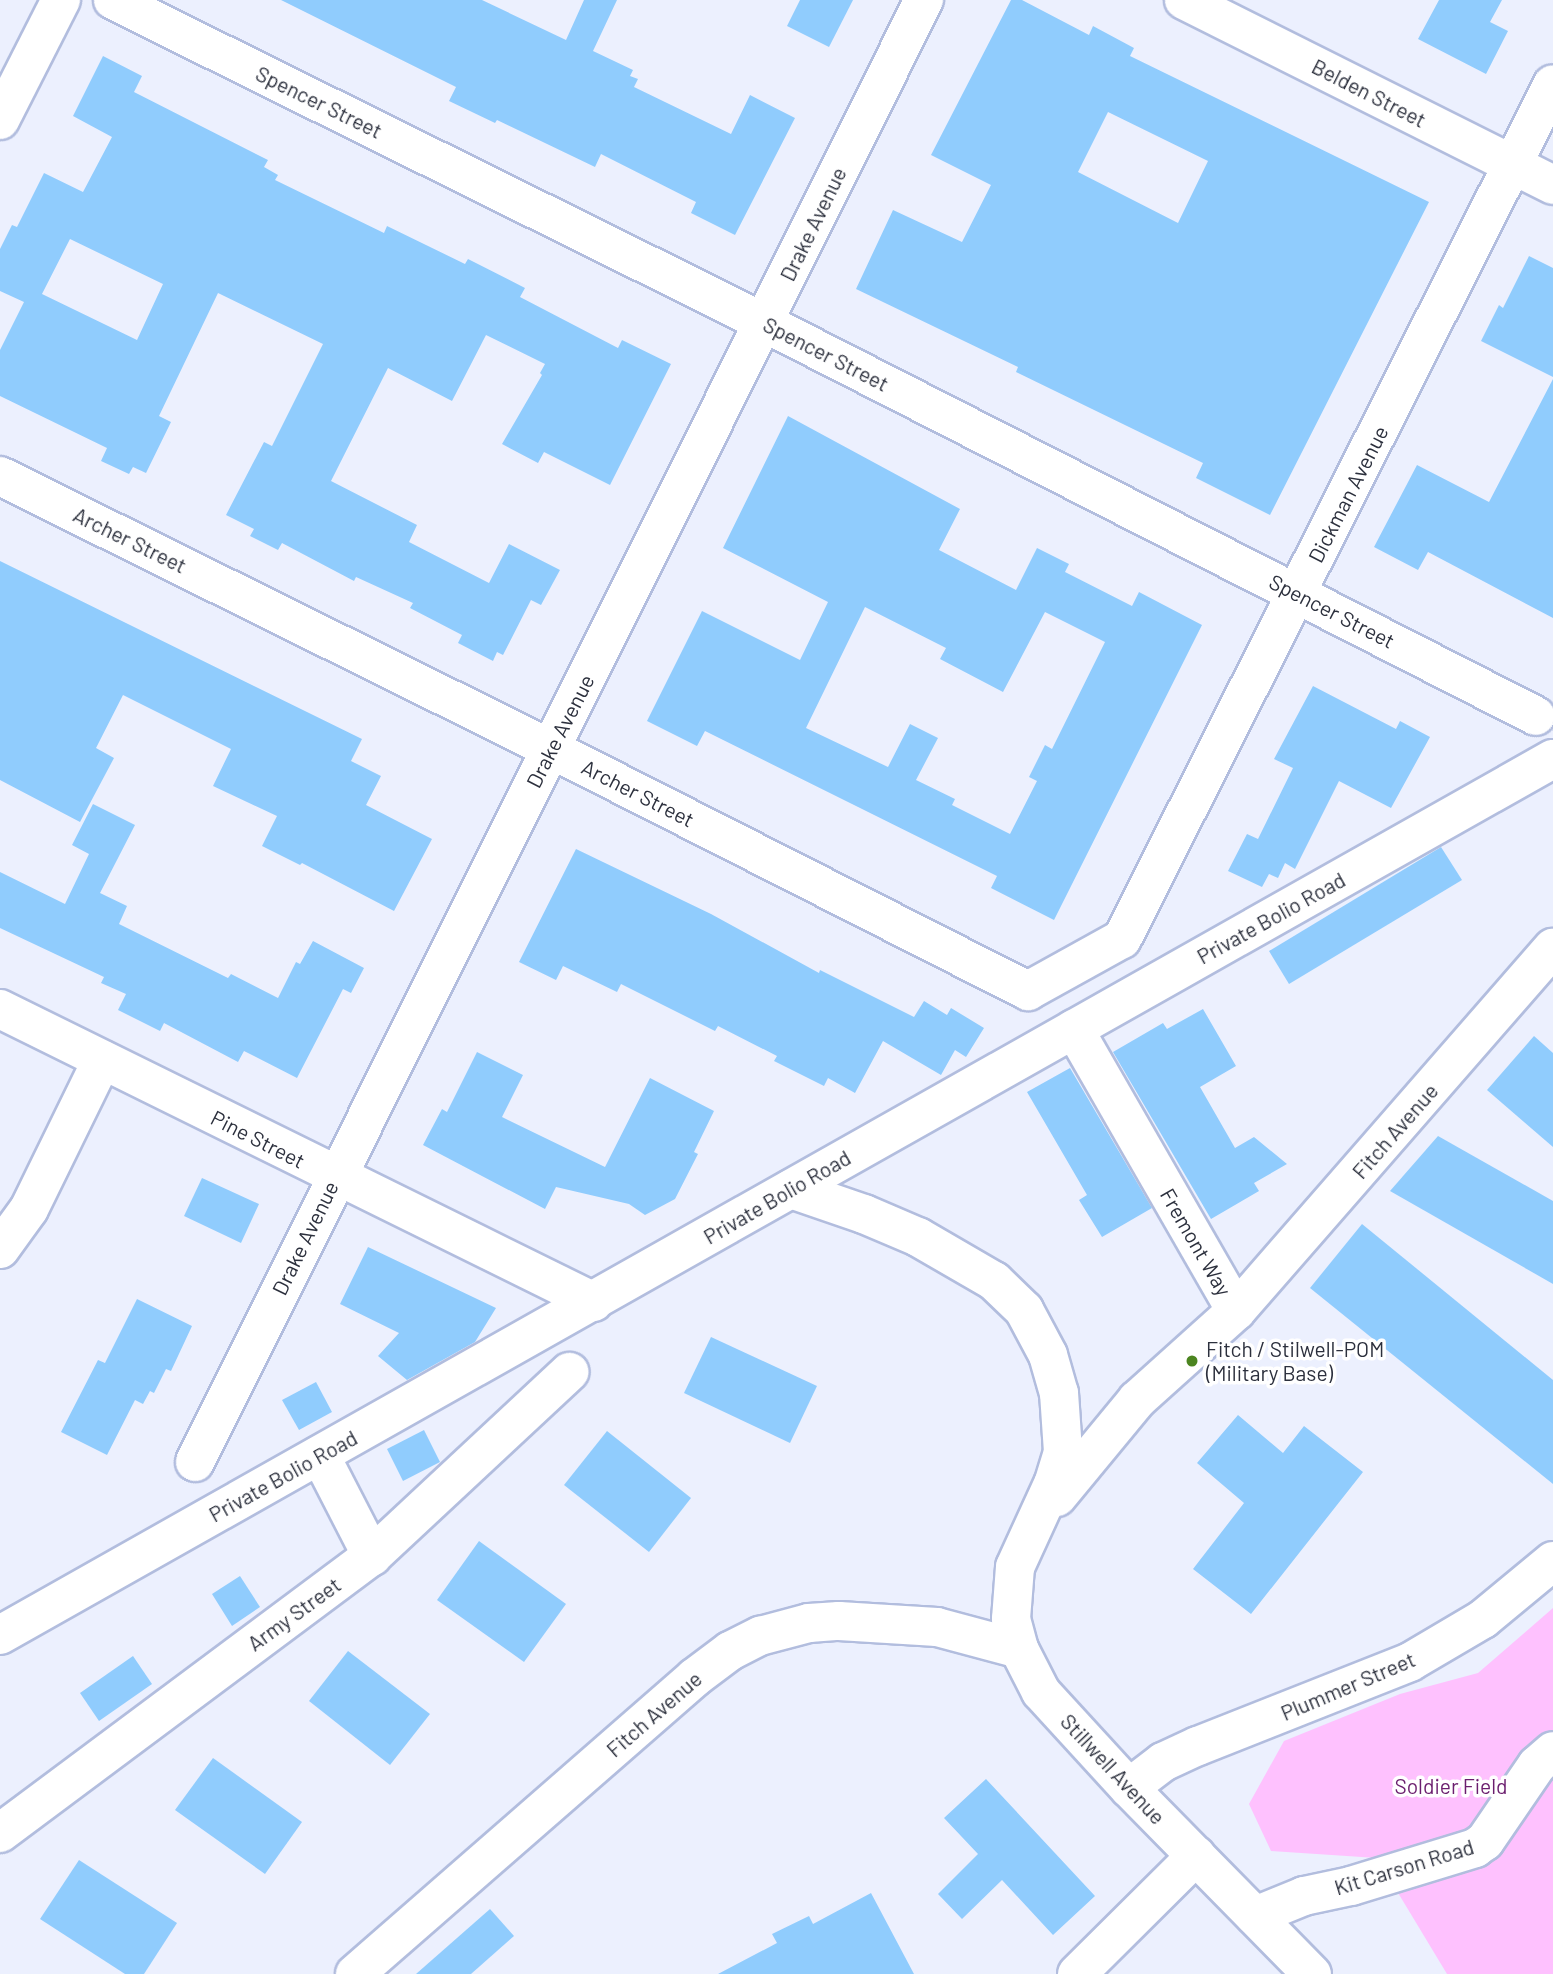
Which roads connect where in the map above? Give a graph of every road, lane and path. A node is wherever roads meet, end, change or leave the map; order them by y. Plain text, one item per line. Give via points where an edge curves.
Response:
1 (61, 0) edge
2 (113, 0) edge
3 (924, 0) edge
4 (1184, 0) edge
5 (1553, 85) edge
6 (0, 120) edge
7 (1513, 165) junction
8 (1553, 185) edge
9 (765, 323) junction
10 (0, 476) edge
11 (1298, 593) junction
12 (1536, 716) dead end
13 (551, 749) junction
14 (1551, 767) edge
15 (1122, 939) joint
16 (1553, 948) edge
17 (0, 1009) edge
18 (1074, 1029) junction
19 (102, 1060) junction
20 (335, 1177) junction
21 (790, 1189) junction
22 (0, 1249) edge
23 (594, 1302) junction
24 (1236, 1311) junction
25 (569, 1372) dead end
26 (320, 1455) junction
27 (195, 1462) dead end
28 (1036, 1523) junction
29 (372, 1556) junction
30 (1553, 1561) edge
31 (0, 1634) edge
32 (1019, 1649) junction
33 (1553, 1751) edge
34 (1129, 1788) junction
35 (0, 1833) edge
36 (1196, 1856) junction
37 (1255, 1916) junction
38 (355, 1974) edge
39 (1077, 1974) edge
40 (1312, 1974) edge

1 - 6 street
2 - 9 street, Spencer Street
3 - 9 street, Drake Avenue
4 - 7 street, Belden Street
5 - 7 street, Dickman Avenue
7 - 8 street, Belden Street
7 - 11 street, Dickman Avenue
9 - 11 street, Spencer Street
9 - 13 street, Drake Avenue
10 - 13 street, Archer Street
11 - 12 street, Spencer Street
11 - 15 street, Dickman Avenue
13 - 15 street, Archer Street via 1028,991
13 - 20 street, Drake Avenue
14 - 18 street, Private Bolio Road
16 - 24 street, Fitch Avenue
17 - 19 street, Pine Street
18 - 21 street, Private Bolio Road
18 - 24 street, Fremont Way
19 - 20 street, Pine Street
19 - 22 street via 29,1209
20 - 23 street, Pine Street
20 - 27 street, Drake Avenue
21 - 23 street, Private Bolio Road
21 - 28 street via 864,1214 958,1257 1024,1310 1048,1355 1064,1421 1063,1452
23 - 26 street, Private Bolio Road
24 - 28 street, Fremont Way via 1137,1400
25 - 29 street, Army Street
26 - 29 street
26 - 31 street, Private Bolio Road
28 - 32 street, Stillwell Avenue via 1015,1567 1011,1596
29 - 35 street, Army Street
30 - 34 street, Plummer Street via 1483,1619 1409,1662 1198,1746 1163,1762
32 - 34 street, Stillwell Avenue via 1041,1692
32 - 38 street, Fitch Avenue via 937,1627 839,1621 808,1623 760,1636 694,1678
33 - 37 street, Kit Carson Road via 1537,1765 1491,1834 1475,1848 1304,1896
34 - 36 street, Stillwell Avenue
36 - 37 street, Stillwell Avenue
36 - 39 street
37 - 40 street, Stillwell Avenue

